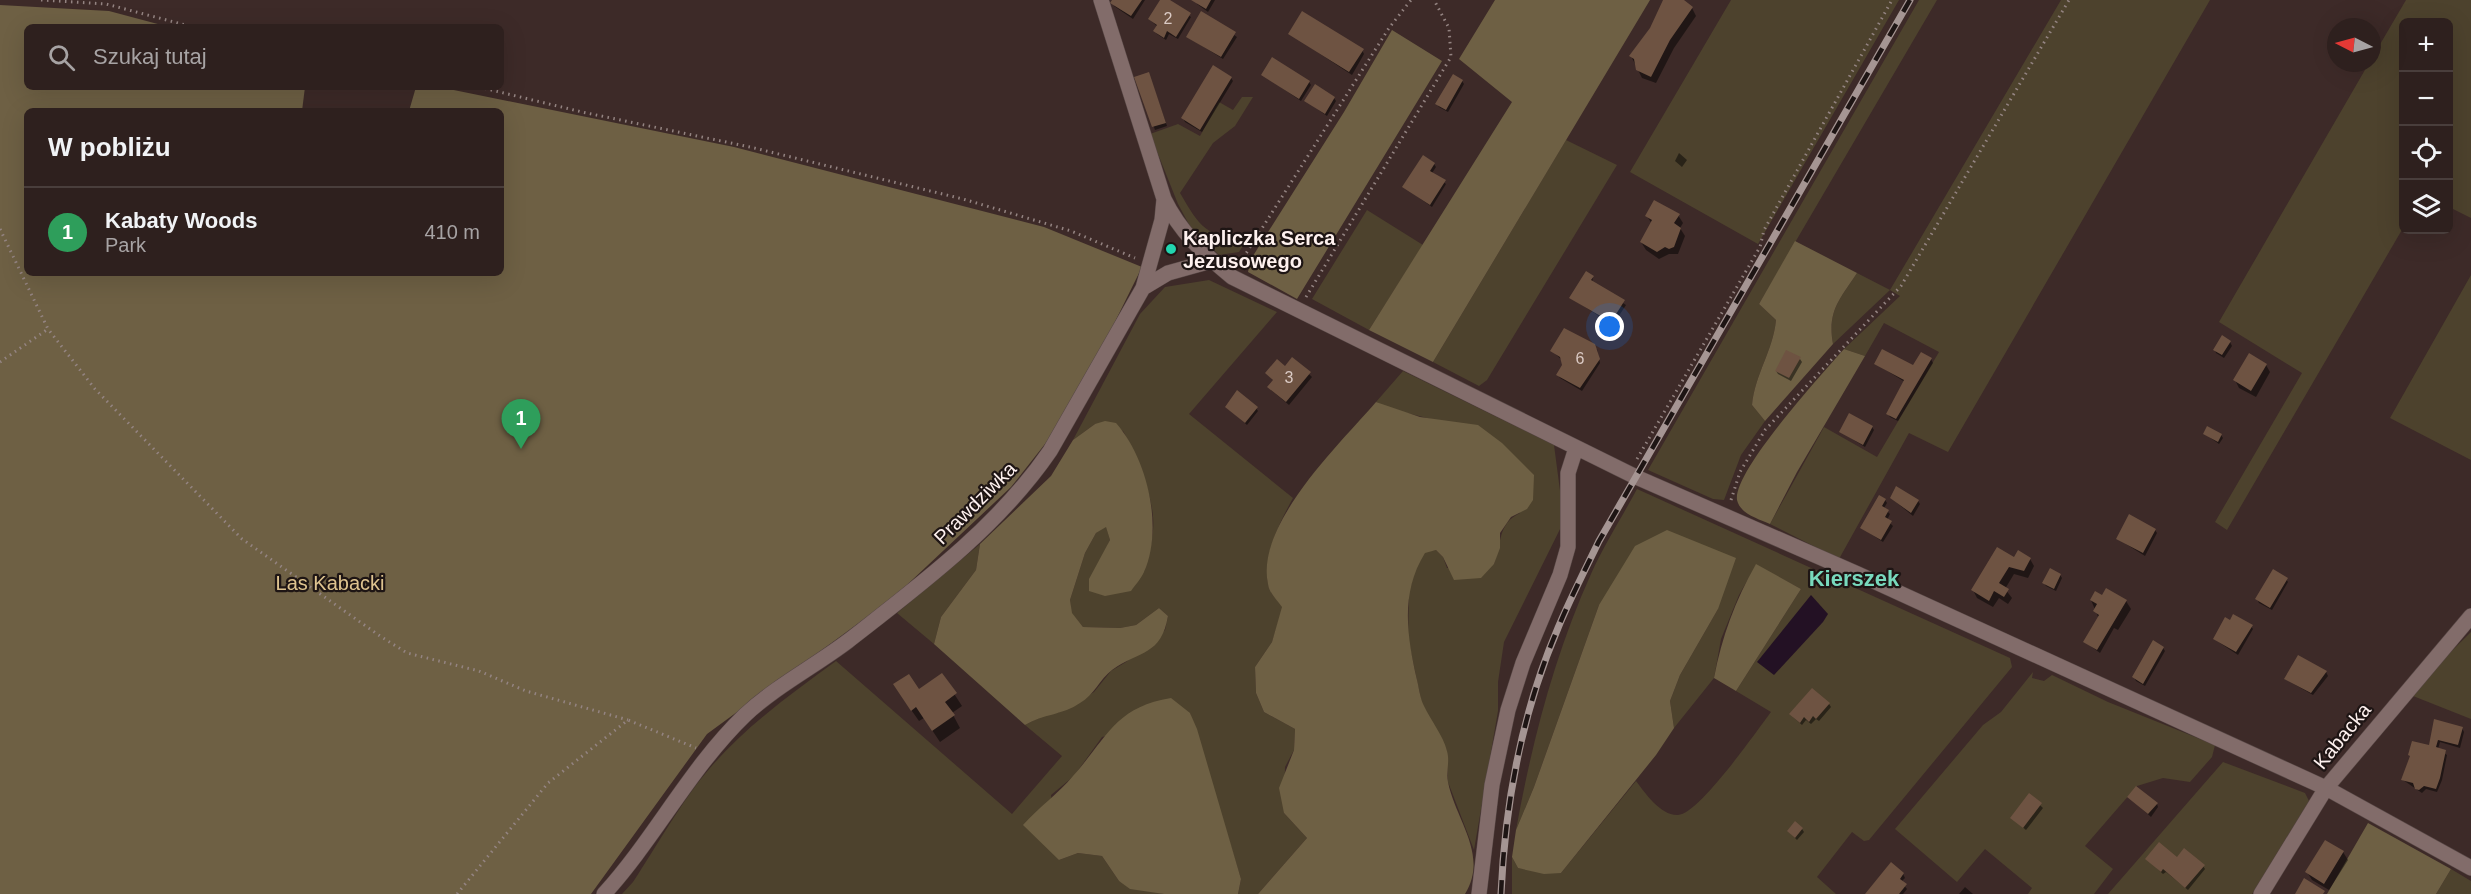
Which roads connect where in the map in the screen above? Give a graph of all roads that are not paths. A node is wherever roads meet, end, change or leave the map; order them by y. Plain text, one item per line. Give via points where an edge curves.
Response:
1 (1101, 0) edge
2 (1164, 199) junction
3 (1211, 261) junction
4 (1143, 288) junction
5 (1576, 448) junction
6 (2471, 616) edge
7 (2326, 788) junction
8 (2471, 868) edge
9 (604, 894) edge
10 (1479, 894) edge
11 (2261, 894) edge

1 - 2 street, Prawdziwka
2 - 3 street via 1184,232
2 - 4 street, Prawdziwka via 1152,265
3 - 4 street via 1168,273
3 - 5 street via 1232,277
4 - 9 street, Prawdziwka via 1034,474 1000,512 942,564 848,641 746,714 709,753
5 - 7 street
5 - 10 street via 1568,473 1568,547 1522,663 1508,710 1492,785
6 - 7 street, Kabacka
7 - 8 street
7 - 11 street, Kabacka

